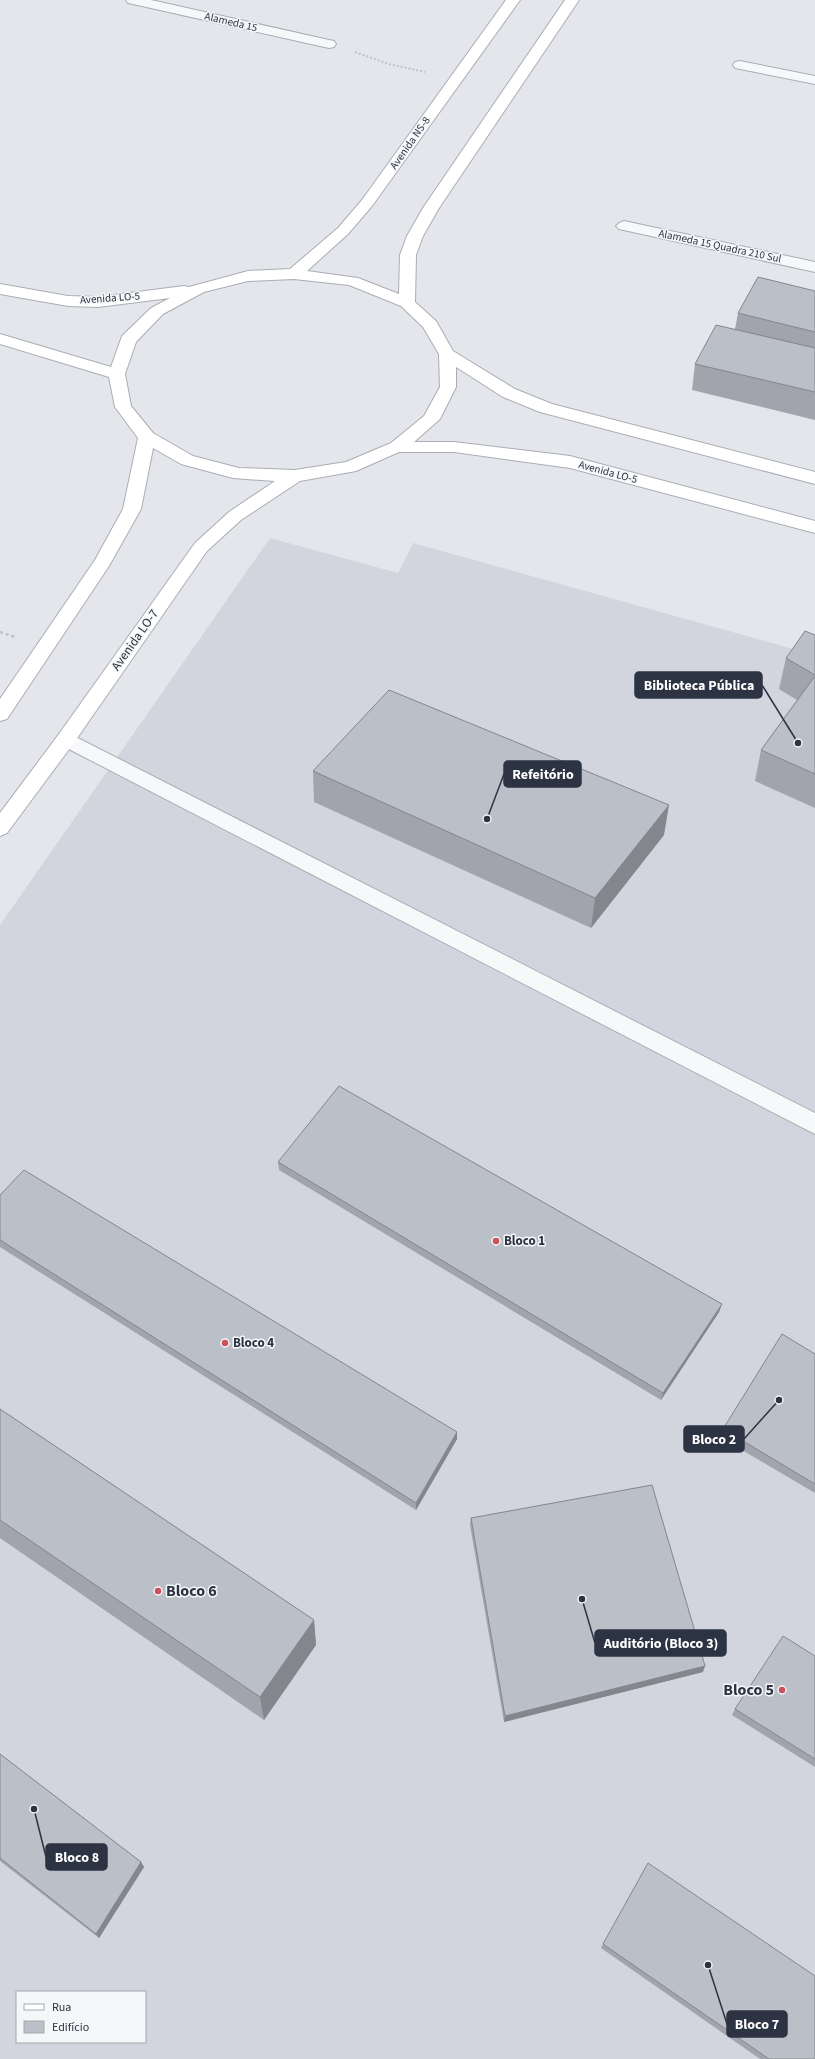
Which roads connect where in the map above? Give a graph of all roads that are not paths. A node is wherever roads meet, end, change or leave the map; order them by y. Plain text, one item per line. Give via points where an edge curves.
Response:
1 (133, 0) edge
2 (513, 0) edge
3 (572, 0) edge
4 (329, 44) road end
5 (740, 65) dead end
6 (815, 80) edge
7 (624, 226) dead end
8 (815, 267) edge
9 (294, 274) junction
10 (0, 289) edge
11 (198, 289) junction
12 (407, 302) junction
13 (0, 339) edge
14 (447, 354) junction
15 (117, 374) junction
16 (147, 436) junction
17 (397, 447) junction
18 (295, 476) junction
19 (815, 478) edge
20 (815, 527) edge
21 (0, 714) edge
22 (66, 739) junction
23 (0, 828) edge
24 (815, 1124) edge

1 - 4 street, Alameda 15
2 - 9 main road, Avenida NS-8 via 367,203 342,231
3 - 12 main road via 431,208 415,236 408,255
5 - 6 street
7 - 8 street, Alameda 15 Quadra 210 Sul
9 - 11 main road via 248,276
9 - 12 main road via 352,281
10 - 11 main road, Avenida LO-5 via 68,301 98,302
11 - 15 main road via 157,311 128,340
12 - 14 main road via 430,324
13 - 15 main road
14 - 17 main road via 448,387 431,419
14 - 19 main road via 509,393 546,408
15 - 16 main road via 123,407
16 - 18 main road via 187,460 238,474
16 - 21 main road via 132,509 104,562
17 - 18 main road via 350,467
17 - 20 main road, Avenida LO-5 via 454,447 570,462
18 - 22 main road, Avenida LO-7 via 235,516 201,547
22 - 23 main road, Avenida LO-7
22 - 24 street

